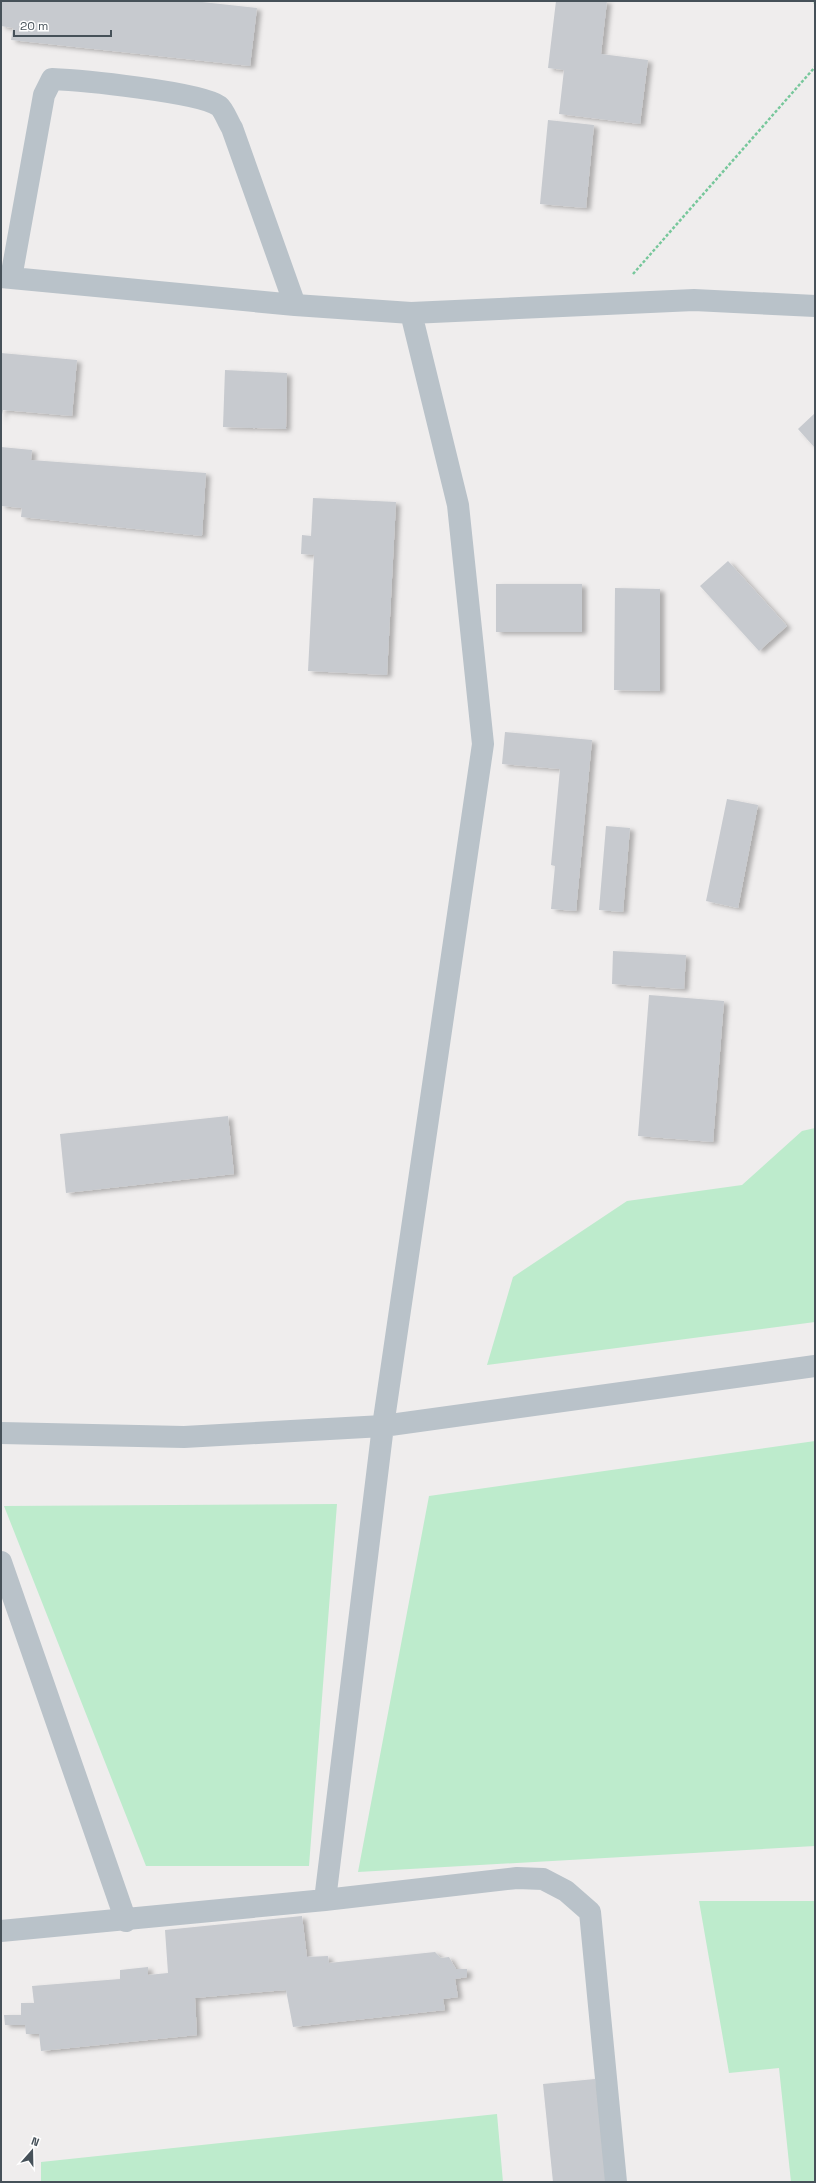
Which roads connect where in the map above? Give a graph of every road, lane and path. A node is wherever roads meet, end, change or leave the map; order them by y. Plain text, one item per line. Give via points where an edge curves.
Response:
1 (815, 67) edge
2 (6, 277) edge
3 (609, 304) junction
4 (296, 305) junction
5 (815, 306) edge
6 (411, 313) junction
7 (815, 1366) edge
8 (383, 1426) junction
9 (1, 1433) edge
10 (1, 1562) edge
11 (325, 1900) junction
12 (126, 1921) junction
13 (1, 1931) edge
14 (616, 2182) edge

1 - 3 path
2 - 4 lane
2 - 4 lane via 44,95 52,79 77,80 193,97 219,107 232,128
3 - 5 lane via 694,300
3 - 6 lane
4 - 6 lane
6 - 8 lane via 458,505 483,744
7 - 8 lane
8 - 9 lane via 184,1437
8 - 11 lane
10 - 12 lane
11 - 12 lane
11 - 14 lane via 517,1878 543,1879 566,1891 590,1912
12 - 13 lane

